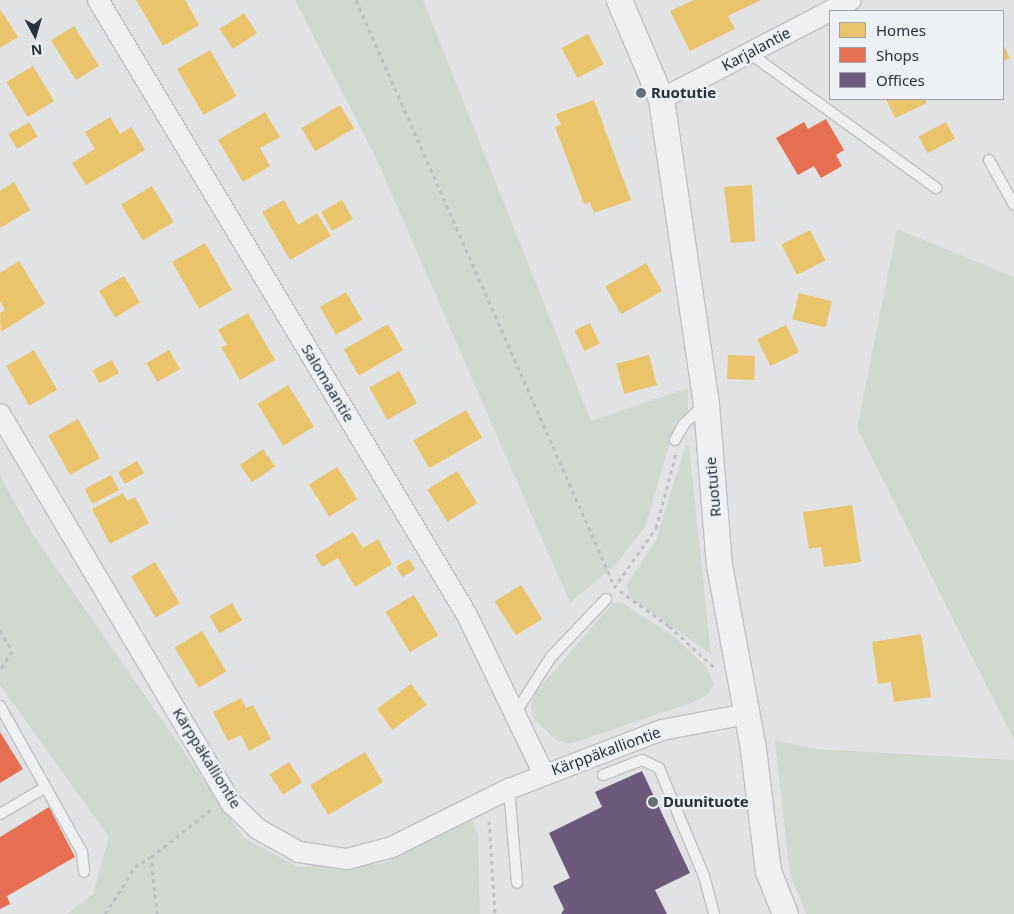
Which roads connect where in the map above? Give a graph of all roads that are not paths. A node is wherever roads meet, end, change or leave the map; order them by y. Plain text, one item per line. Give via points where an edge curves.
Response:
1 (98, 0) edge
2 (619, 0) edge
3 (851, 0) edge
4 (832, 10) edge
5 (829, 11) edge
6 (749, 53) junction
7 (661, 99) junction
8 (989, 160) dead end
9 (936, 188) dead end
10 (1014, 205) edge
11 (706, 404) junction
12 (0, 414) edge
13 (675, 440) road end
14 (606, 599) road end
15 (0, 706) edge
16 (516, 712) junction
17 (747, 714) junction
18 (544, 774) junction
19 (603, 775) dead end
20 (46, 787) junction
21 (509, 789) junction
22 (0, 814) edge
23 (84, 872) dead end
24 (517, 883) dead end
25 (714, 914) edge
26 (785, 914) edge

1 - 16 street, Salomaantie via 467,615
2 - 7 street, Ruotutie
3 - 4 street, Karjalantie
5 - 6 street, Karjalantie
6 - 7 street, Karjalantie
6 - 9 lane
7 - 11 street, Ruotutie
8 - 10 lane
11 - 13 lane via 684,424
11 - 17 street, Ruotutie via 719,565
12 - 21 street, Kärppäkalliontie via 232,804 258,829 299,852 347,859 392,846
14 - 16 lane via 551,657
15 - 20 lane
16 - 18 street, Salomaantie
17 - 18 street, Kärppäkalliontie via 662,730
17 - 26 street, Ruotutie via 768,871
18 - 21 street, Kärppäkalliontie
19 - 25 lane via 642,760 659,768 704,876
20 - 22 lane
20 - 23 lane via 82,852
21 - 24 lane

